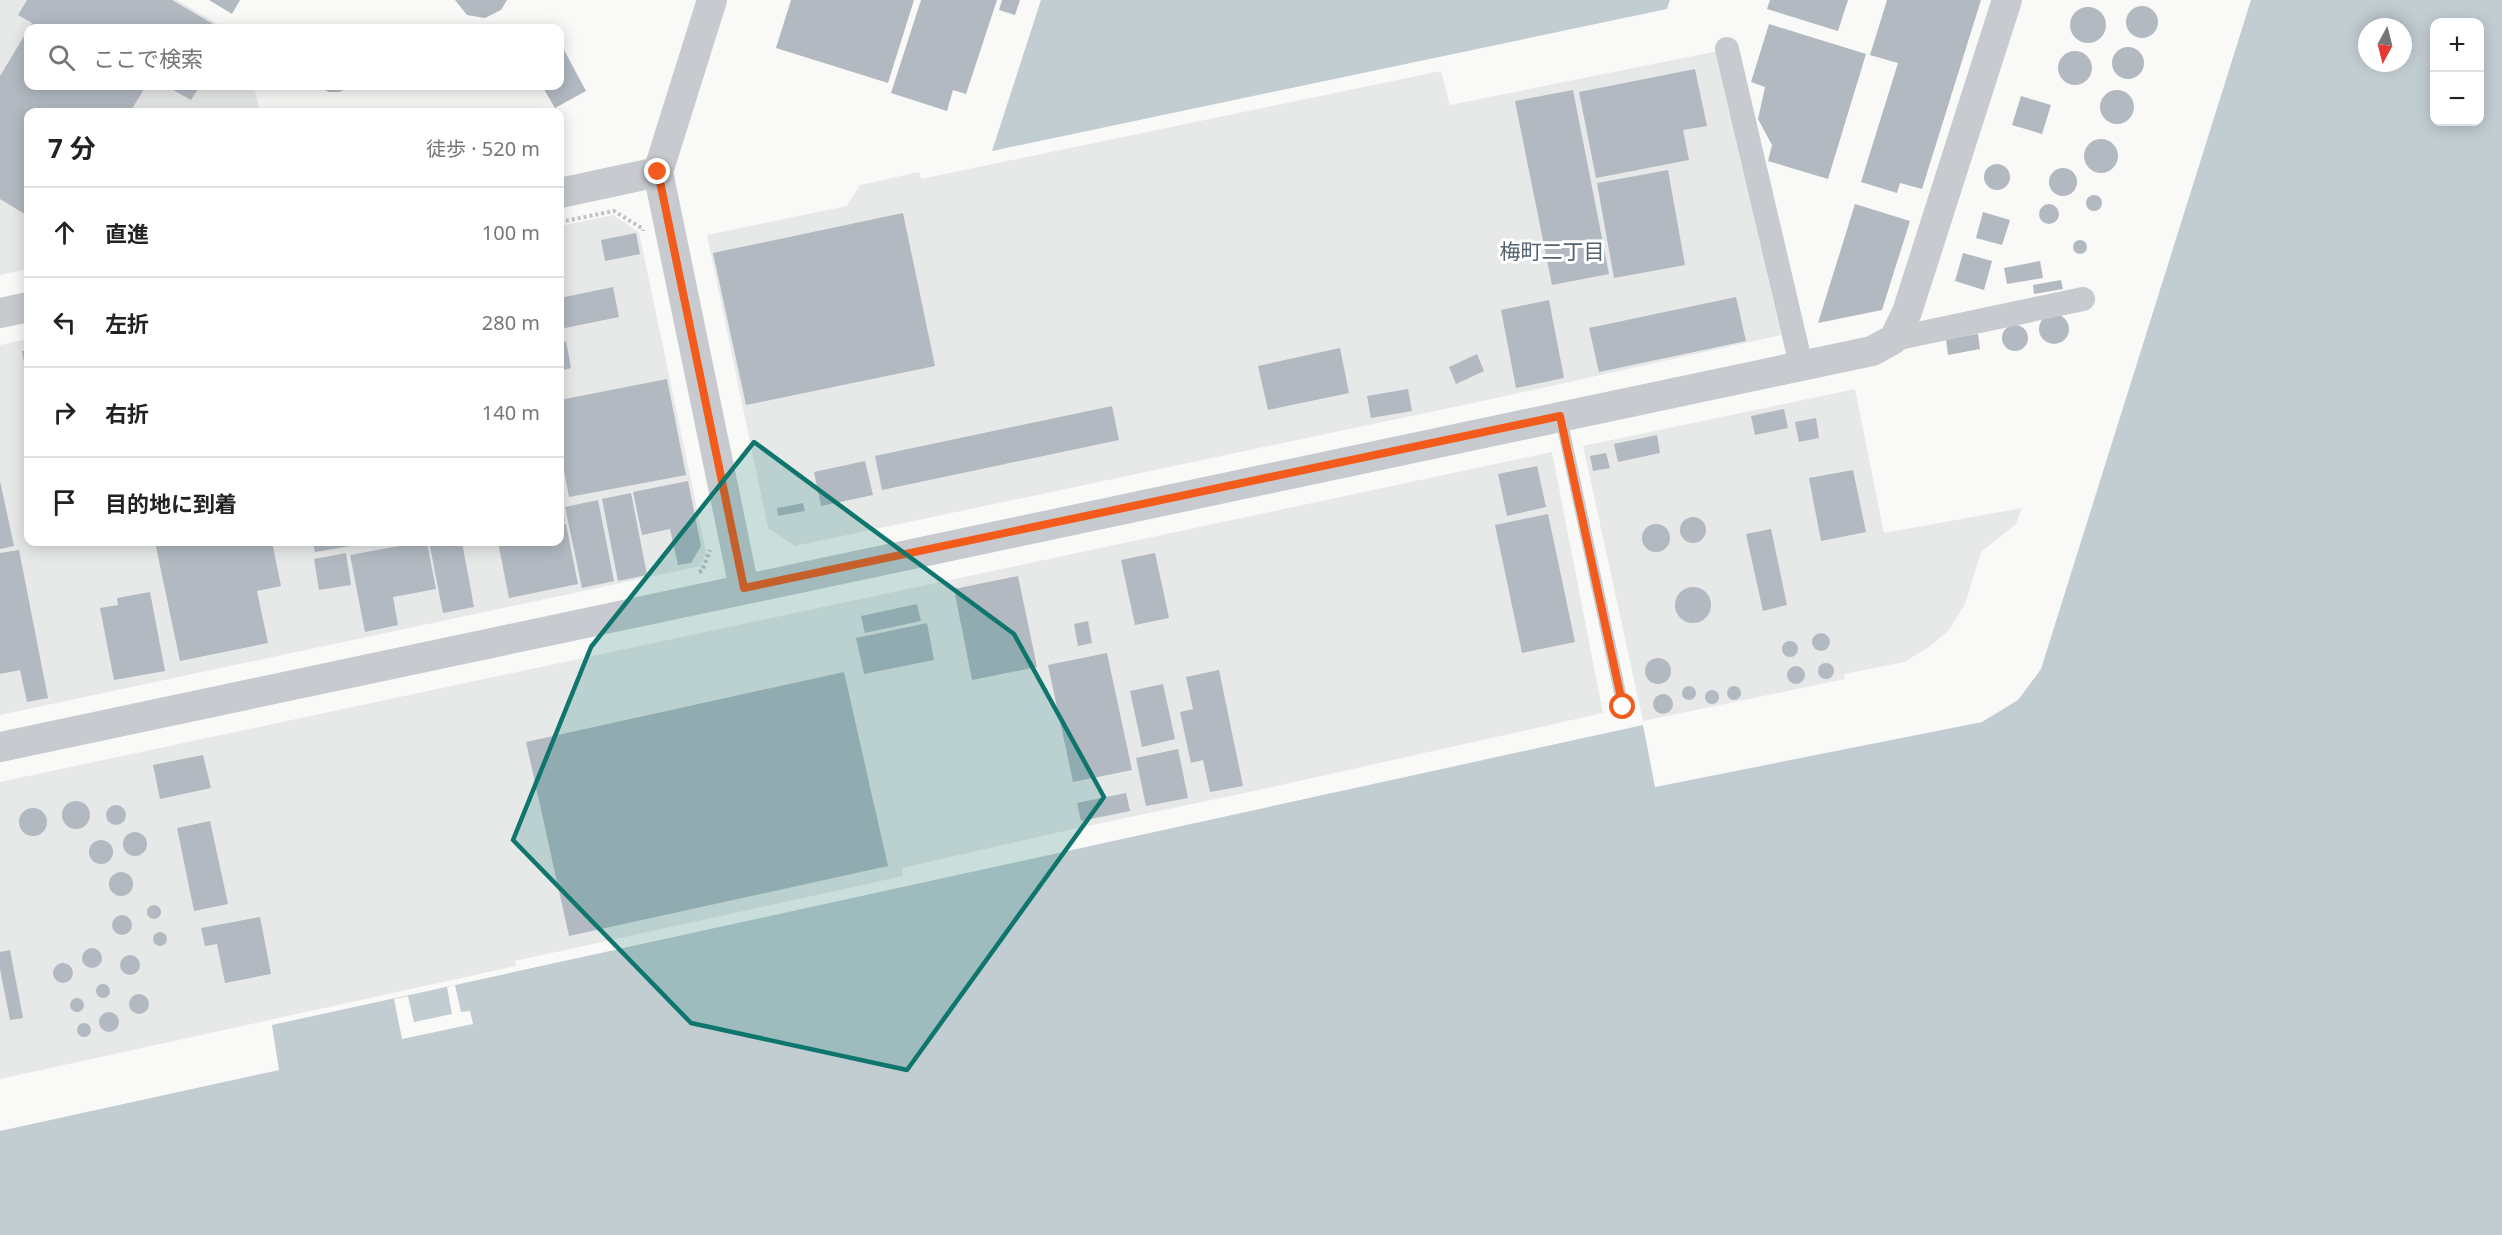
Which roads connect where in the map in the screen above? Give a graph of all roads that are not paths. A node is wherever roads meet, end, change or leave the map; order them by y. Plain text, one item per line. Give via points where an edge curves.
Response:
1 (712, 0) edge
2 (2007, 0) edge
3 (1727, 50) dead end
4 (658, 172) junction
5 (564, 192) edge
6 (2083, 299) dead end
7 (24, 308) edge
8 (0, 313) edge
9 (1894, 339) junction
10 (1801, 365) junction
11 (1560, 416) junction
12 (744, 588) junction
13 (1623, 707) dead end
14 (0, 747) edge

1 - 4 street
2 - 9 street via 1908,312
3 - 10 street
4 - 5 street
4 - 12 street
6 - 9 street
7 - 8 street
9 - 10 street via 1872,351
10 - 11 street
11 - 12 street
11 - 13 lane
12 - 14 street

